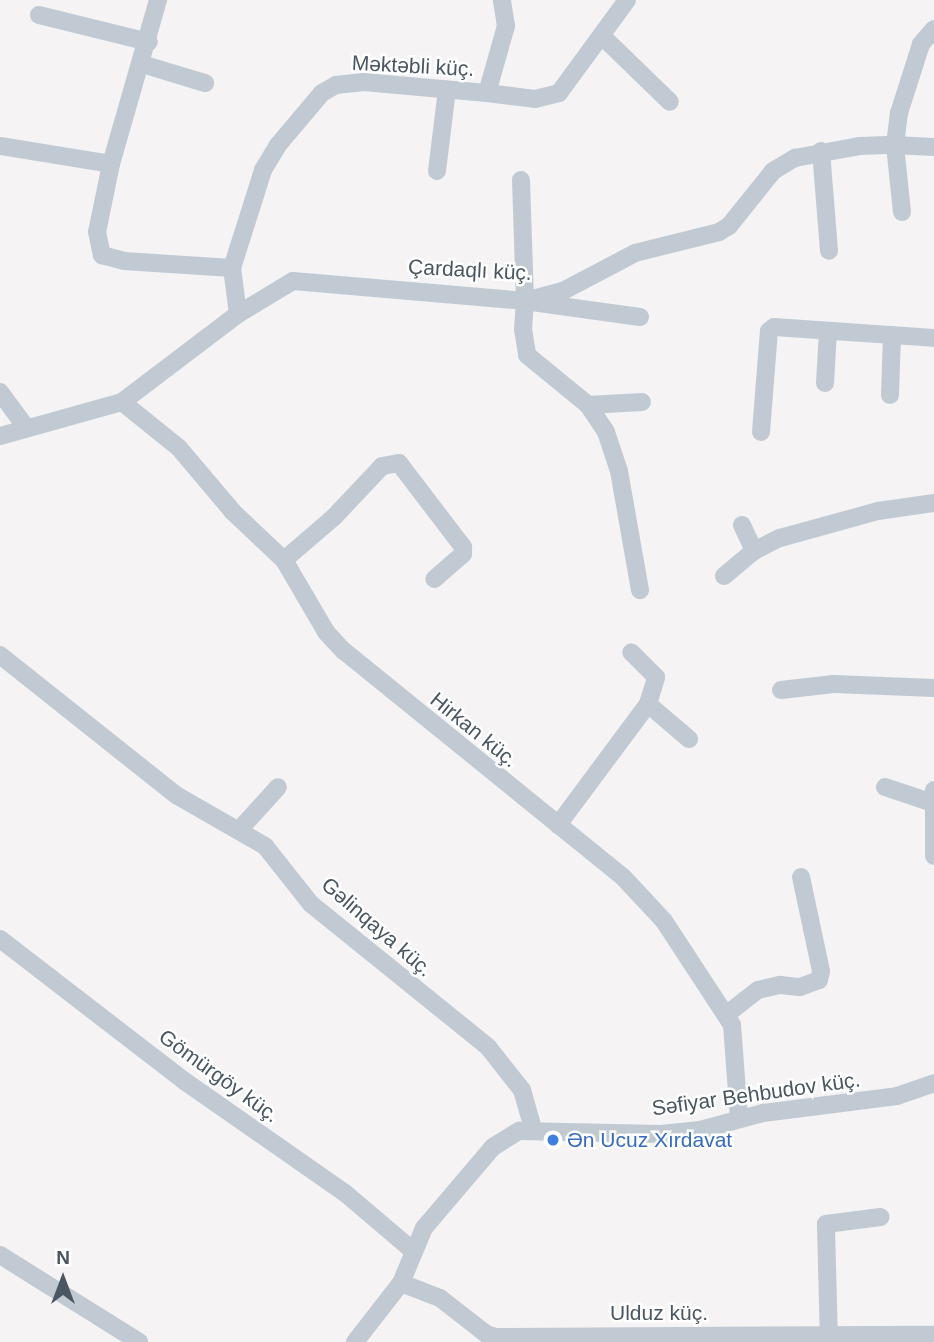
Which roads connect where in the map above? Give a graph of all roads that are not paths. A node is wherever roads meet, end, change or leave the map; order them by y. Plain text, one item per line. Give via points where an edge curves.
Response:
1 (158, 0) edge
2 (502, 0) edge
3 (627, 0) edge
4 (39, 15) dead end
5 (934, 29) edge
6 (603, 37) junction
7 (149, 42) junction
8 (142, 64) junction
9 (205, 83) dead end
10 (447, 90) junction
11 (487, 93) junction
12 (670, 102) dead end
13 (895, 145) junction
14 (0, 146) edge
15 (934, 147) edge
16 (821, 152) junction
17 (111, 164) junction
18 (437, 171) dead end
19 (521, 180) dead end
20 (902, 212) dead end
21 (829, 251) dead end
22 (232, 268) junction
23 (524, 301) junction
24 (238, 314) junction
25 (640, 317) dead end
26 (828, 331) junction
27 (892, 335) junction
28 (934, 338) edge
29 (825, 383) dead end
30 (0, 392) edge
31 (890, 395) dead end
32 (122, 402) junction
33 (642, 402) dead end
34 (587, 405) junction
35 (25, 426) junction
36 (761, 432) dead end
37 (0, 436) edge
38 (934, 503) edge
39 (742, 525) dead end
40 (754, 551) junction
41 (284, 560) junction
42 (724, 576) dead end
43 (434, 579) dead end
44 (640, 590) dead end
45 (631, 652) dead end
46 (0, 655) edge
47 (934, 688) edge
48 (781, 690) dead end
49 (648, 704) junction
50 (689, 739) dead end
51 (278, 787) dead end
52 (885, 787) dead end
53 (933, 797) edge
54 (558, 825) junction
55 (241, 828) junction
56 (934, 856) edge
57 (801, 877) dead end
58 (0, 939) edge
59 (727, 1014) junction
60 (934, 1083) edge
61 (739, 1118) junction
62 (533, 1128) junction
63 (881, 1217) dead end
64 (411, 1249) junction
65 (0, 1255) edge
66 (401, 1283) junction
67 (934, 1335) edge
68 (829, 1338) edge
69 (139, 1342) edge
70 (355, 1342) edge

1 - 7 street
2 - 11 street, Məktəbli küç. via 506,26
3 - 6 street
4 - 7 street
5 - 13 street via 921,44 899,113
6 - 11 street via 559,93 550,98
6 - 12 street
7 - 8 street
8 - 9 street
8 - 17 street
10 - 11 street, Məktəbli küç.
10 - 18 street
10 - 22 street, Məktəbli küç. via 364,82 336,85 322,93 270,154
13 - 15 street, Çardaqlı küç.
13 - 16 street, Çardaqlı küç.
13 - 20 street
14 - 17 street
16 - 21 street
16 - 23 street, Çardaqlı küç. via 795,158 774,171 719,232 635,253 563,291
17 - 22 street via 97,232 102,255 124,261
19 - 23 street
22 - 24 street, Məktəbli küç.
23 - 24 street, Çardaqlı küç. via 293,281
23 - 25 street
23 - 34 street via 527,355
24 - 32 street, Çardaqlı küç.
26 - 27 street
26 - 29 street
26 - 36 street via 774,327 769,331
27 - 28 street
27 - 31 street
30 - 35 street
32 - 35 street, Çardaqlı küç.
32 - 41 street, Hirkan küç. via 179,448 233,512
33 - 34 street
34 - 44 street via 606,432 619,471
35 - 37 street, Çardaqlı küç.
38 - 40 street via 878,510 780,538
39 - 40 street
40 - 42 street
41 - 43 street via 334,517 365,480 382,466 399,463 463,547 463,554
41 - 54 street, Hirkan küç. via 326,632 344,651
45 - 49 street via 656,677
46 - 55 street, Gəlinqaya küç. via 176,795
47 - 48 street via 888,684
49 - 50 street
49 - 54 street
51 - 55 street
52 - 53 street
53 - 56 street
54 - 59 street, Hirkan küç. via 646,900
55 - 62 street, Gəlinqaya küç. via 265,846 311,904 341,931 488,1047 527,1100
57 - 59 street via 821,971 818,980 800,987 758,990
58 - 64 street, Gömürgöy küç. via 183,1080 345,1193
59 - 61 street, Hirkan küç. via 734,1037
60 - 61 street, Səfiyar Behbudov küç. via 867,1102
61 - 62 street, Səfiyar Behbudov küç. via 700,1130 661,1134
62 - 64 street, Səfiyar Behbudov küç. via 519,1130 493,1147
63 - 68 street via 826,1224
64 - 66 street, Səfiyar Behbudov küç.
65 - 69 street
66 - 68 street, Ulduz küç. via 440,1298 496,1337
66 - 70 street, Səfiyar Behbudov küç.
67 - 68 street, Ulduz küç.

